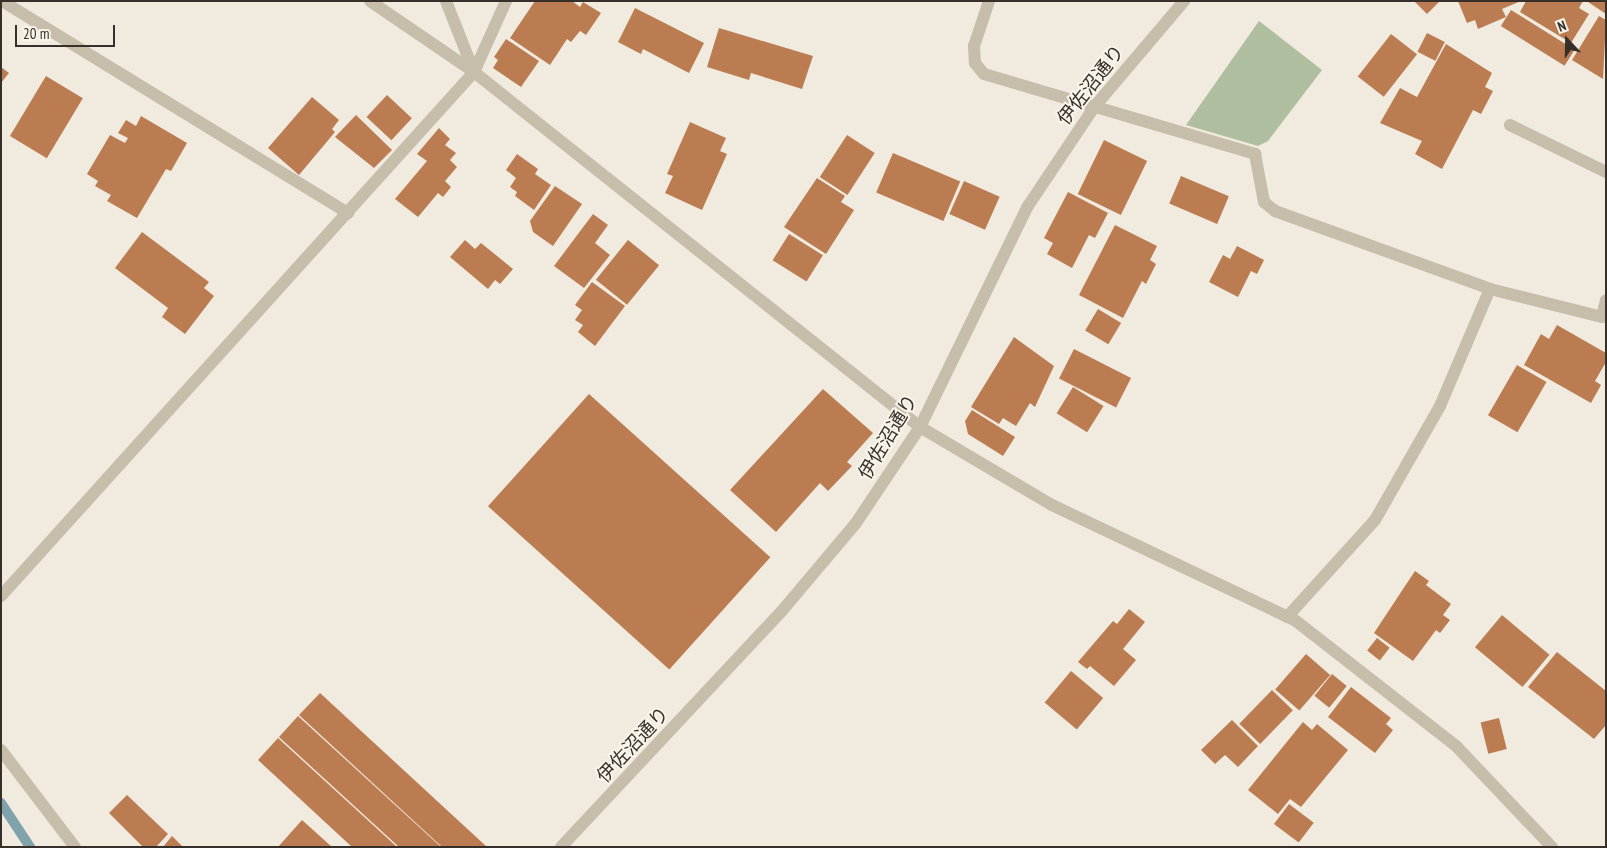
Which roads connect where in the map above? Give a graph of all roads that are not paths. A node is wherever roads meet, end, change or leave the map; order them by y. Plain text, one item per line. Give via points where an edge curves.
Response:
1 (2, 1) edge
2 (370, 1) edge
3 (446, 1) edge
4 (506, 1) edge
5 (989, 1) edge
6 (1184, 1) edge
7 (474, 72) junction
8 (1095, 106) junction
9 (1510, 126) dead end
10 (1606, 172) edge
11 (348, 213) junction
12 (1490, 289) junction
13 (1606, 300) edge
14 (1604, 318) edge
15 (920, 427) junction
16 (1, 596) edge
17 (1288, 617) junction
18 (1, 750) edge
19 (75, 847) edge
20 (561, 847) edge
21 (1552, 847) edge

1 - 11 street
2 - 7 street
3 - 7 street
4 - 7 street
5 - 8 street via 974,46 975,63 984,74
6 - 8 street, 伊佐沼通り
7 - 11 street
7 - 15 street
8 - 12 street via 1255,154 1264,202 1275,211
8 - 15 street, 伊佐沼通り via 1028,206
9 - 10 street
11 - 16 street
12 - 14 street
12 - 17 street via 1440,406 1375,520
13 - 14 street
15 - 17 street via 1052,505
15 - 20 street, 伊佐沼通り via 856,523 781,612
17 - 21 street via 1456,747
18 - 19 street

